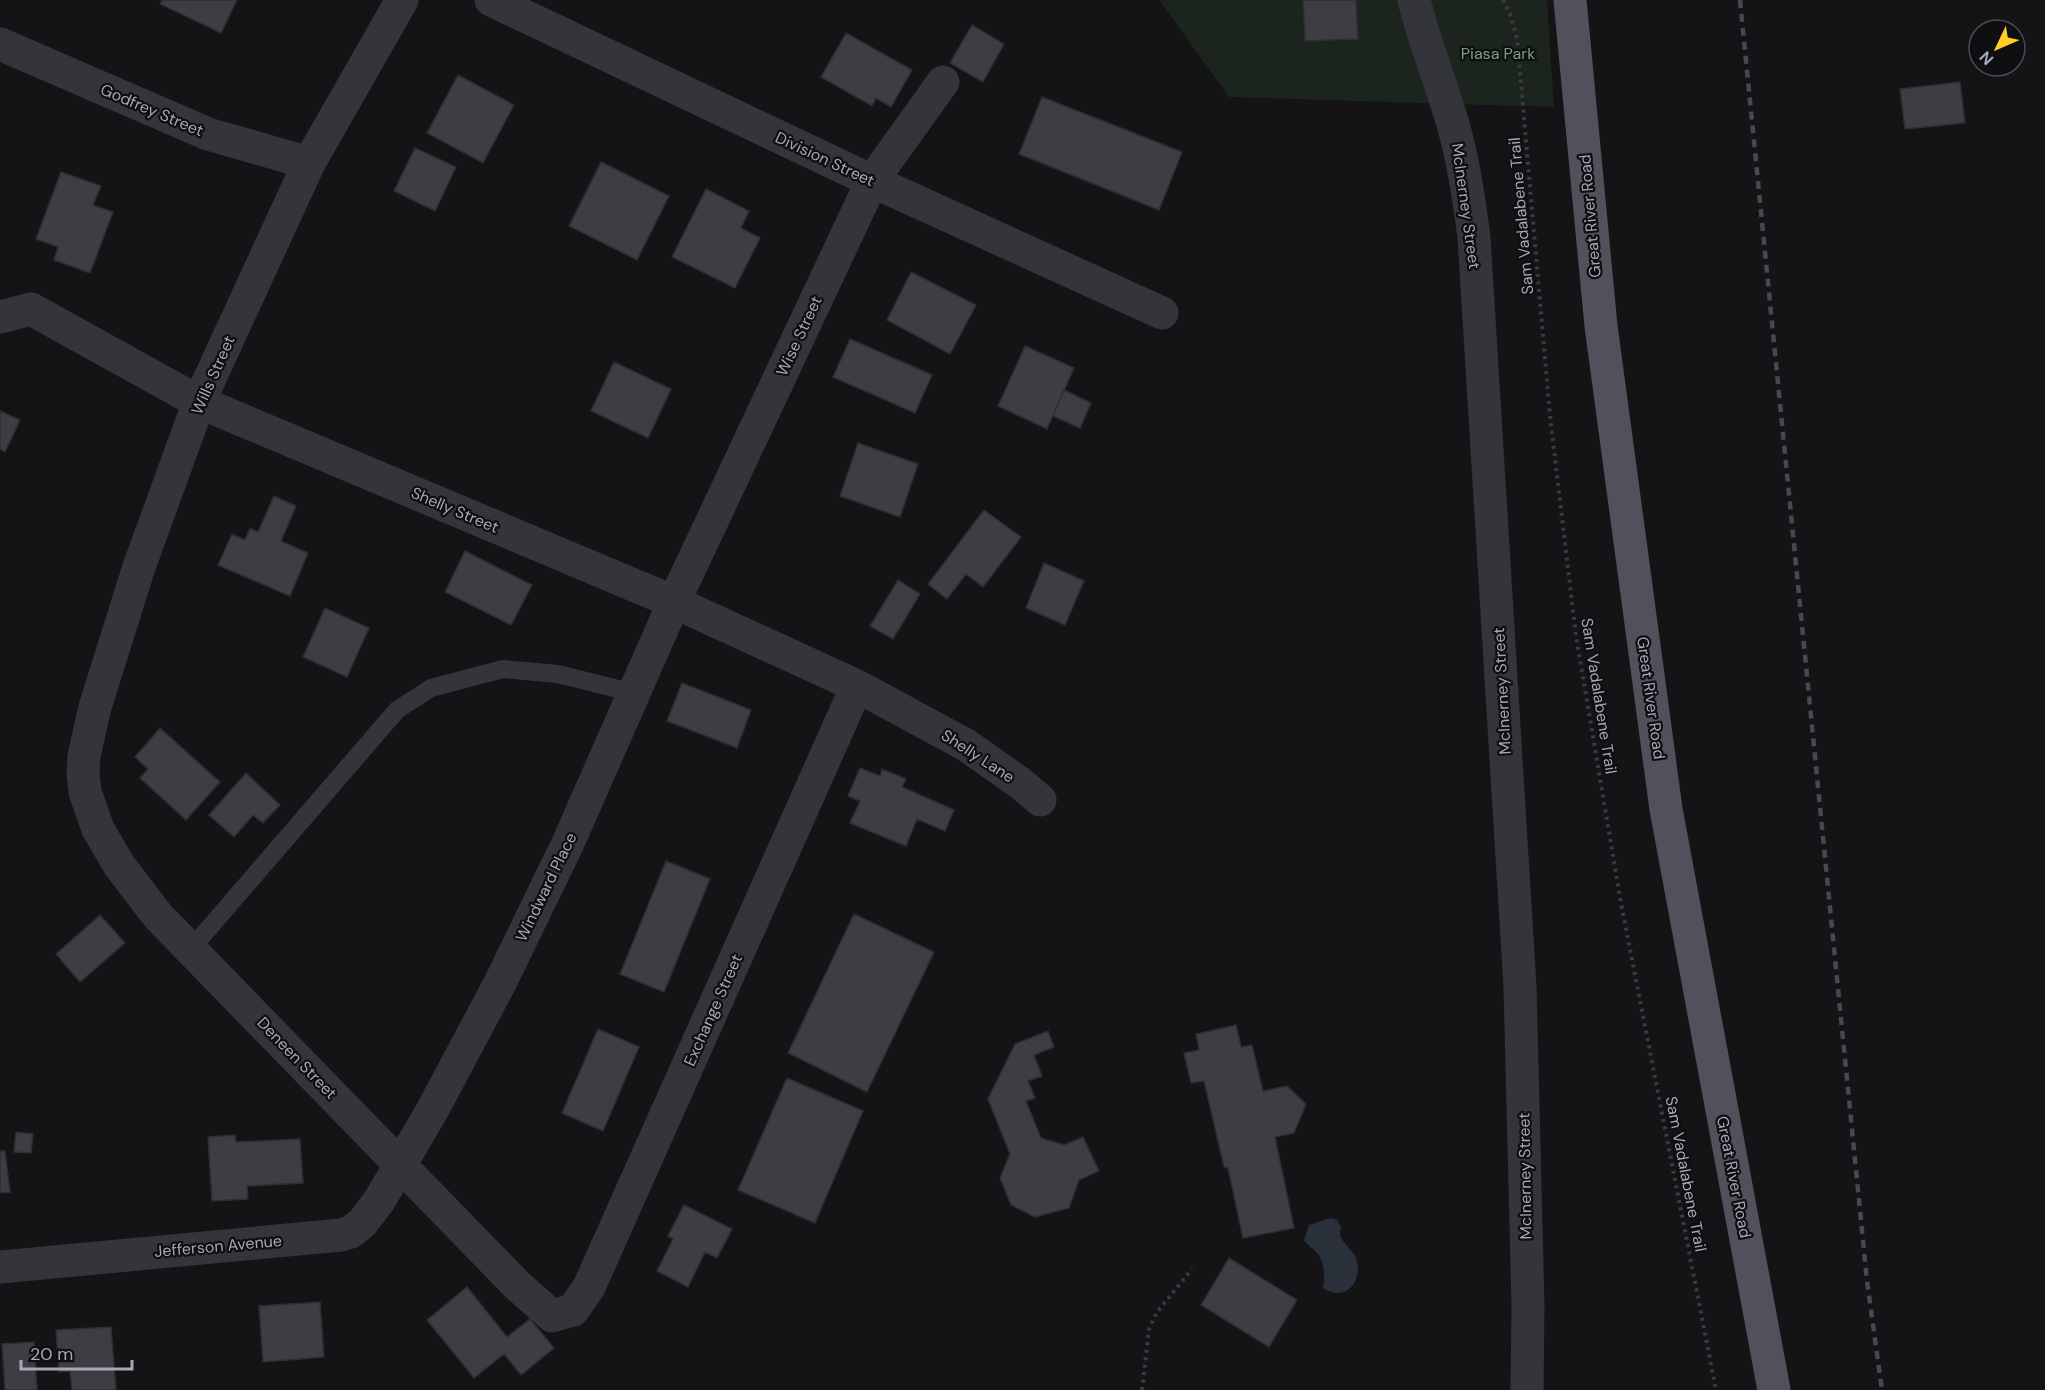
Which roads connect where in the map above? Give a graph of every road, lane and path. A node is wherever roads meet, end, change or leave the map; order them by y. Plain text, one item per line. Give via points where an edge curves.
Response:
1 (402, 0) edge
2 (491, 0) edge
3 (1414, 0) edge
4 (1503, 0) edge
5 (1570, 0) edge
6 (0, 44) edge
7 (943, 82) dead end
8 (309, 163) junction
9 (872, 181) junction
10 (1162, 313) dead end
11 (0, 317) edge
12 (199, 402) junction
13 (674, 602) junction
14 (857, 686) junction
15 (634, 693) junction
16 (912, 716) joint
17 (83, 774) joint
18 (1040, 800) dead end
19 (191, 949) junction
20 (401, 1164) junction
21 (0, 1267) edge
22 (1192, 1269) dead end
23 (552, 1316) joint
24 (1142, 1390) edge
25 (1527, 1390) edge
26 (1716, 1390) edge
27 (1774, 1390) edge

1 - 8 street, Wills Street
2 - 9 street, Division Street
3 - 25 street, McInerney Street via 1454,127 1474,237 1520,987
4 - 26 path, Sam Vadalabene Trail via 1517,38 1550,416 1576,636 1621,903
5 - 27 main road, Great River Road via 1601,326 1666,809
6 - 8 street, Godfrey Street via 208,134
7 - 9 street, Wise Street
8 - 12 street, Wills Street
9 - 10 street, Division Street
9 - 13 street, Wise Street
11 - 12 street, Shelly Street via 31,309
12 - 13 street, Shelly Street
12 - 17 street, Wills Street via 98,696
13 - 14 street, Shelly Street
13 - 15 street, Windward Place
14 - 16 street, Shelly Street
14 - 23 street, Exchange Street via 590,1287 573,1310
15 - 19 lane via 558,674 502,669 430,688 397,710
15 - 20 street, Windward Place via 568,843 500,983
16 - 18 street, Shelly Lane via 966,745
17 - 19 street, Deneen Street via 98,829 118,866
19 - 20 street, Deneen Street
20 - 21 street, Jefferson Avenue via 362,1223 341,1235
20 - 23 street, Deneen Street
22 - 24 path via 1157,1312 1149,1329

